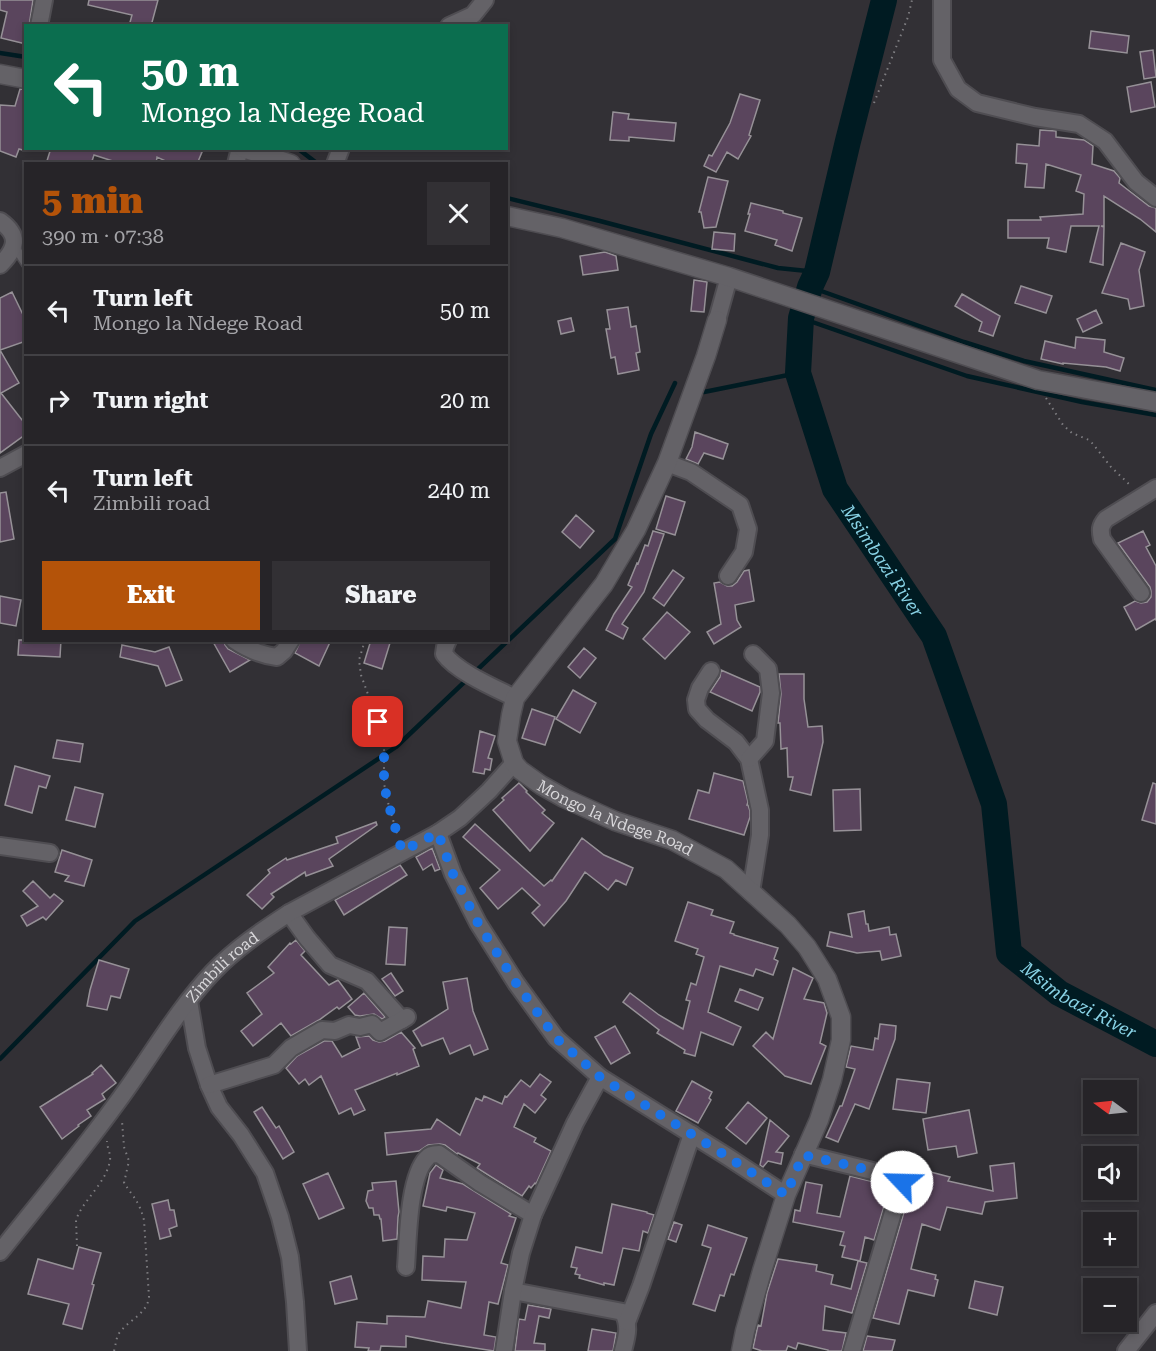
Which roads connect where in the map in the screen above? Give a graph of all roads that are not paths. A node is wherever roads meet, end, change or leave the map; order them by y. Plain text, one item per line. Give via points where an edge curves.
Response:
1 (44, 0) edge
2 (485, 0) edge
3 (942, 0) edge
4 (39, 24) edge
5 (453, 24) edge
6 (0, 74) edge
7 (24, 79) edge
8 (248, 150) edge
9 (285, 162) edge
10 (1156, 198) edge
11 (508, 216) edge
12 (0, 221) edge
13 (15, 247) junction
14 (24, 261) edge
15 (0, 265) edge
16 (729, 277) junction
17 (717, 320) joint
18 (1156, 402) edge
19 (24, 455) edge
20 (667, 463) junction
21 (0, 468) edge
22 (1152, 491) edge
23 (728, 576) dead end
24 (1141, 593) dead end
25 (237, 642) edge
26 (290, 642) edge
27 (447, 642) edge
28 (753, 654) dead end
29 (711, 671) dead end
30 (515, 698) junction
31 (749, 759) junction
32 (514, 763) junction
33 (438, 833) junction
34 (0, 846) edge
35 (50, 853) dead end
36 (751, 892) junction
37 (289, 913) junction
38 (189, 1001) junction
39 (600, 1077) junction
40 (208, 1085) junction
41 (692, 1134) junction
42 (803, 1155) junction
43 (786, 1195) junction
44 (533, 1215) junction
45 (0, 1252) edge
46 (406, 1267) dead end
47 (513, 1291) junction
48 (1156, 1313) edge
49 (627, 1322) junction
50 (298, 1351) edge
51 (504, 1351) edge
52 (623, 1351) edge
53 (741, 1351) edge
54 (852, 1351) edge
55 (1126, 1351) edge

1 - 4 street
2 - 5 street via 473,15
3 - 10 street via 942,60 958,89 977,103 1079,124 1105,141 1136,182
6 - 7 street
8 - 9 street
11 - 16 street
12 - 13 street via 8,226
13 - 14 lane
13 - 15 street
16 - 17 street
16 - 18 street via 1038,380
17 - 20 street
19 - 21 street
20 - 23 street via 691,472 740,505 747,530 744,552
20 - 30 street via 636,530 604,584
22 - 24 street via 1106,519 1100,531
25 - 26 street via 278,657
27 - 30 street via 444,654 448,660
28 - 31 street via 768,669 771,693 765,741
29 - 31 street via 700,688 697,709 736,742
30 - 32 street via 507,741
31 - 36 street via 760,810
32 - 33 street, Zimbili road via 468,812
32 - 36 street, Mongo la Ndege Road via 564,798 672,840 726,868
33 - 37 street, Zimbili road
33 - 39 street via 478,923 516,983 556,1038
34 - 35 street
36 - 42 street, Mongo la Ndege Road via 807,947 827,979 841,1017 841,1040 832,1080
37 - 38 street, Zimbili road via 214,971
37 - 40 street via 330,965 367,981 405,1018 380,1032 372,1024 322,1030 291,1048 274,1065
38 - 40 street
38 - 45 street, Zimbili road via 116,1104
39 - 41 street
39 - 44 street
40 - 50 street via 265,1173 280,1217 290,1257
41 - 43 street
41 - 49 street
42 - 43 street, Mongo la Ndege Road
42 - 54 street via 901,1178
43 - 53 street, Mongo la Ndege Road
44 - 46 street via 440,1154 427,1156 415,1184
44 - 47 street
47 - 49 street via 612,1309 623,1312
47 - 51 street
48 - 55 street
49 - 52 street

